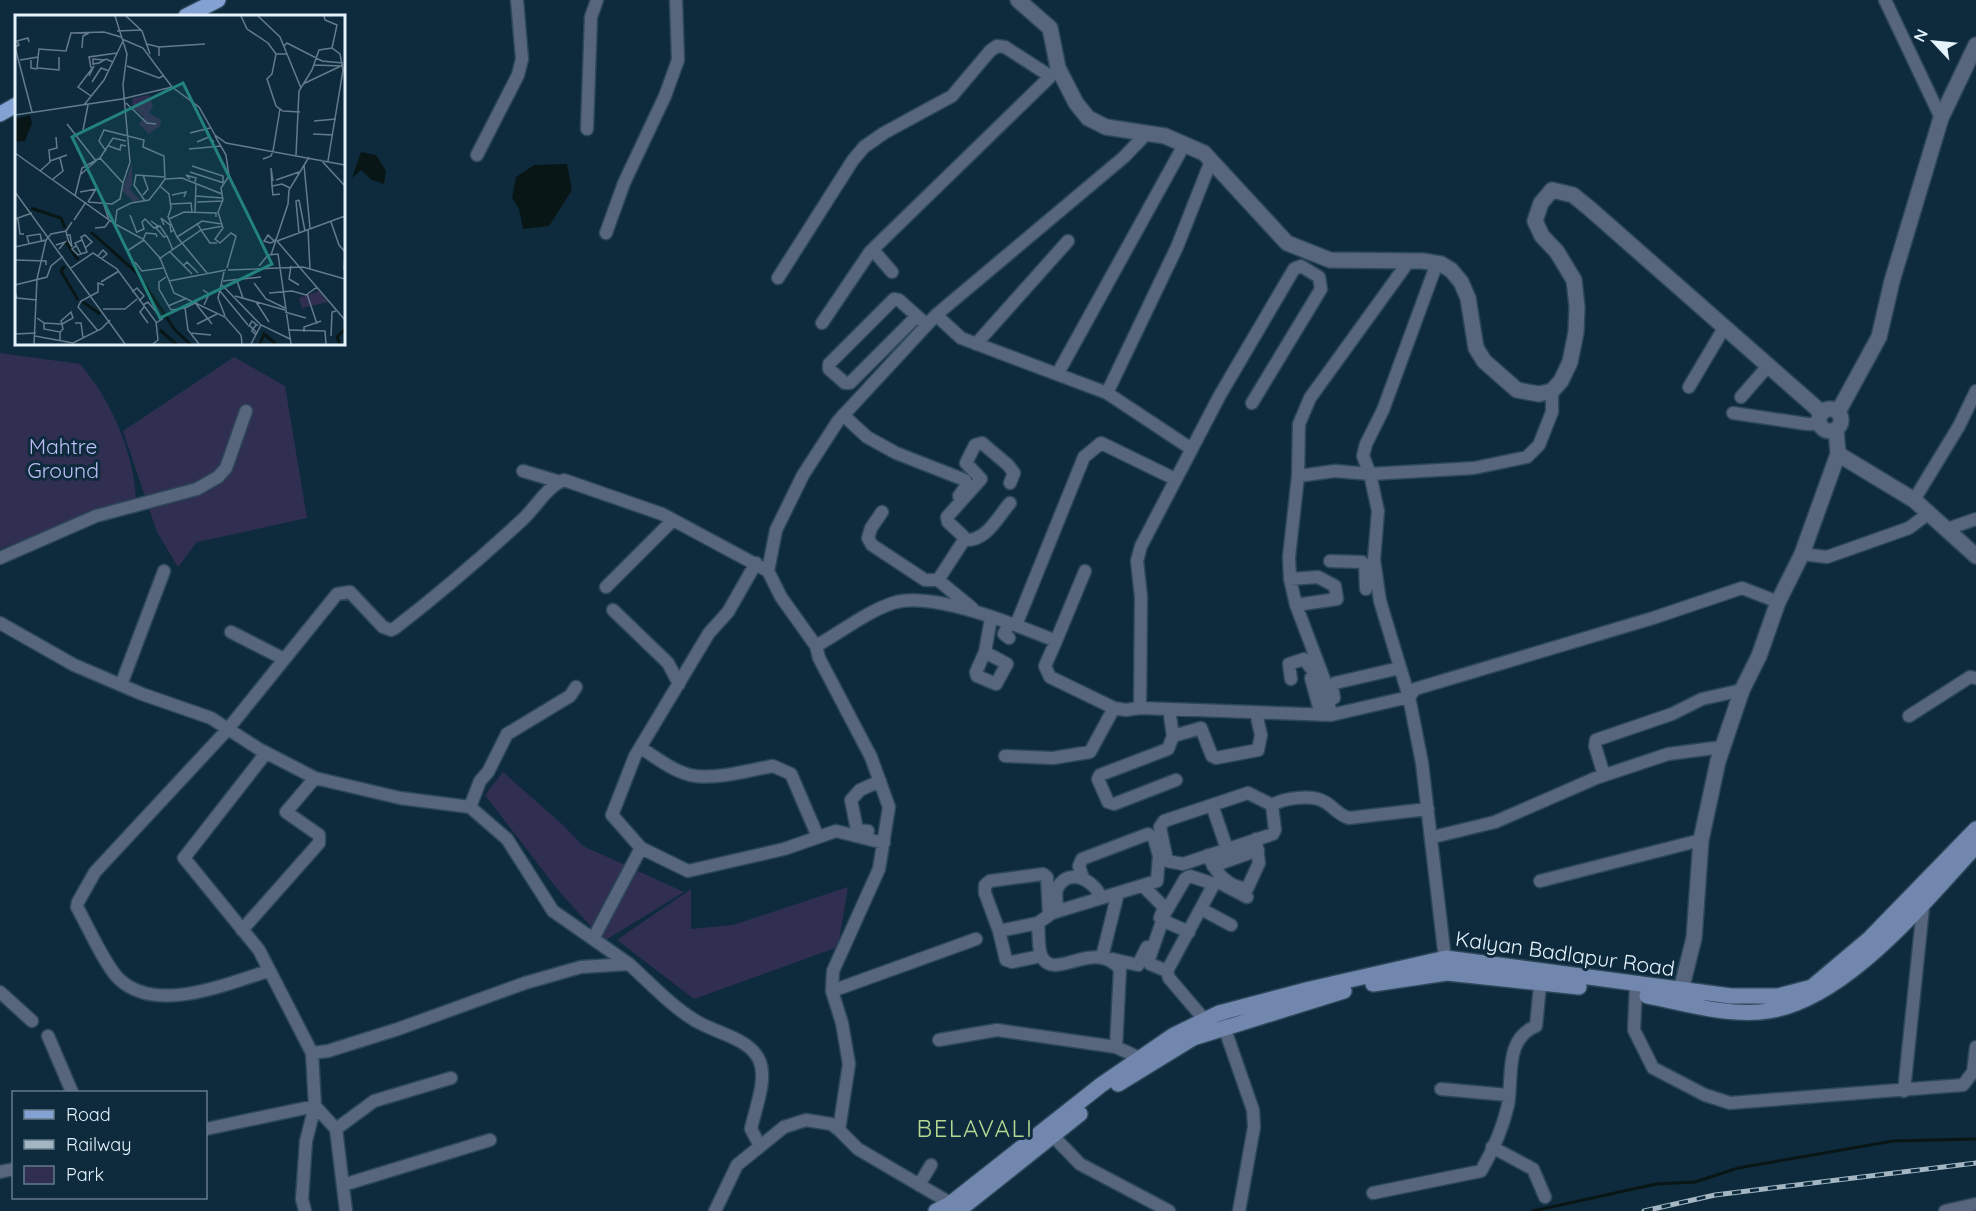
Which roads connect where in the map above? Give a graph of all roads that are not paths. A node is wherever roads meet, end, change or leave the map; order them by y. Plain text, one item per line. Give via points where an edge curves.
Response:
1 (218, 0) edge
2 (517, 0) edge
3 (597, 0) edge
4 (676, 0) edge
5 (1018, 0) edge
6 (1885, 0) edge
7 (188, 15) edge
8 (1976, 45) edge
9 (1054, 72) junction
10 (15, 106) edge
11 (0, 114) edge
12 (1941, 118) junction
13 (587, 129) dead end
14 (1148, 132) junction
15 (1184, 145) junction
16 (477, 155) dead end
17 (1211, 161) junction
18 (606, 233) dead end
19 (1068, 241) dead end
20 (873, 250) junction
21 (1409, 261) junction
22 (1437, 263) junction
23 (892, 272) dead end
24 (778, 278) dead end
25 (936, 315) junction
26 (917, 316) junction
27 (822, 323) dead end
28 (927, 325) junction
29 (1724, 328) junction
30 (975, 344) junction
31 (1768, 366) junction
32 (1058, 373) junction
33 (1689, 387) dead end
34 (1552, 391) junction
35 (1976, 391) edge
36 (1107, 393) junction
37 (1740, 397) dead end
38 (1252, 403) dead end
39 (246, 411) dead end
40 (1838, 412) junction
41 (1733, 413) dead end
42 (843, 416) junction
43 (1821, 418) junction
44 (1836, 429) junction
45 (1190, 448) junction
46 (1838, 454) junction
47 (523, 471) dead end
48 (1370, 474) junction
49 (1298, 476) junction
50 (1175, 479) junction
51 (560, 482) junction
52 (1010, 483) dead end
53 (1914, 500) junction
54 (1010, 503) dead end
55 (882, 512) dead end
56 (1929, 513) junction
57 (945, 514) dead end
58 (1976, 519) edge
59 (673, 520) junction
60 (1947, 529) junction
61 (964, 540) junction
62 (1802, 554) junction
63 (1976, 556) edge
64 (0, 558) edge
65 (1330, 561) dead end
66 (756, 563) junction
67 (164, 571) dead end
68 (768, 572) junction
69 (1085, 572) dead end
70 (1290, 579) junction
71 (938, 580) junction
72 (606, 588) dead end
73 (1367, 589) junction
74 (1778, 602) junction
75 (1296, 605) junction
76 (973, 609) junction
77 (613, 610) dead end
78 (991, 618) junction
79 (0, 623) edge
80 (1012, 624) junction
81 (231, 632) dead end
82 (1009, 638) dead end
83 (1056, 641) junction
84 (816, 646) junction
85 (985, 652) dead end
86 (284, 659) junction
87 (1400, 668) junction
88 (1976, 678) edge
89 (1291, 679) dead end
90 (1317, 679) junction
91 (679, 684) junction
92 (121, 685) junction
93 (576, 687) dead end
94 (1742, 690) junction
95 (1409, 698) junction
96 (1114, 708) junction
97 (1140, 708) junction
98 (1169, 709) junction
99 (1202, 710) junction
100 (1256, 713) junction
101 (1330, 714) junction
102 (1909, 716) dead end
103 (1201, 728) junction
104 (228, 729) junction
105 (1173, 736) junction
106 (1722, 747) junction
107 (641, 748) junction
108 (266, 753) junction
109 (1005, 756) dead end
110 (1604, 775) junction
111 (315, 778) junction
112 (1176, 780) dead end
113 (880, 781) junction
114 (1212, 805) junction
115 (1272, 805) junction
116 (470, 807) junction
117 (1428, 809) junction
118 (1976, 829) edge
119 (818, 837) junction
120 (1433, 837) junction
121 (885, 839) junction
122 (1701, 840) junction
123 (1257, 845) junction
124 (1976, 846) edge
125 (641, 848) junction
126 (1227, 849) junction
127 (1210, 860) junction
128 (1951, 863) junction
129 (1083, 878) junction
130 (1540, 881) dead end
131 (1214, 884) junction
132 (1143, 886) junction
133 (1118, 893) junction
134 (1922, 895) junction
135 (1247, 897) dead end
136 (1101, 898) junction
137 (1054, 912) junction
138 (1164, 921) junction
139 (1038, 923) junction
140 (242, 930) junction
141 (999, 931) junction
142 (1189, 932) junction
143 (593, 939) junction
144 (976, 939) dead end
145 (1041, 956) junction
146 (1107, 958) junction
147 (630, 964) junction
148 (1446, 965) junction
149 (269, 971) junction
150 (1167, 971) junction
151 (1540, 977) junction
152 (1636, 989) junction
153 (832, 990) junction
154 (0, 992) edge
155 (1679, 997) junction
156 (32, 1020) dead end
157 (1215, 1023) junction
158 (48, 1036) dead end
159 (939, 1040) dead end
160 (1116, 1047) junction
161 (1976, 1047) edge
162 (312, 1053) junction
163 (1145, 1060) junction
164 (451, 1078) dead end
165 (1441, 1089) dead end
166 (1904, 1090) junction
167 (72, 1091) edge
168 (1508, 1095) junction
169 (315, 1106) junction
170 (207, 1129) edge
171 (336, 1129) junction
172 (839, 1130) junction
173 (1047, 1134) junction
174 (490, 1140) dead end
175 (760, 1146) junction
176 (1492, 1147) junction
177 (931, 1165) dead end
178 (343, 1185) junction
179 (919, 1185) junction
180 (1373, 1193) dead end
181 (1545, 1197) dead end
182 (1976, 1204) edge
183 (951, 1209) edge
184 (305, 1211) edge
185 (346, 1211) edge
186 (716, 1211) edge
187 (1169, 1211) edge
188 (1239, 1211) edge
189 (1945, 1211) edge

1 - 7 main road
2 - 16 street via 522,59 518,75
3 - 13 street via 591,17
4 - 18 street via 678,60
5 - 9 street via 1050,28
6 - 12 street
8 - 12 street
9 - 14 street via 1088,118 1106,127
9 - 20 street
9 - 24 street via 1005,47 997,46 990,51 952,96 864,147
10 - 11 main road
12 - 40 street via 1892,281 1880,337
14 - 15 street
14 - 25 street via 1124,157
15 - 17 street via 1204,153
15 - 32 street
17 - 21 street via 1287,243 1330,261
17 - 36 street via 1177,247
19 - 30 street
20 - 23 street
20 - 27 street
21 - 22 street
21 - 49 street via 1305,407 1299,424
22 - 34 street via 1451,270 1461,282 1468,298 1476,348 1484,360 1517,390 1539,394
22 - 48 street via 1383,410 1366,444 1363,456
25 - 28 street
25 - 30 street via 956,334
26 - 26 street via 894,299 829,364 829,369 850,383
26 - 28 street
28 - 42 street
29 - 31 street
29 - 33 street
29 - 34 street via 1573,195 1552,190 1541,203 1535,221 1574,280 1577,307 1570,362 1562,381
30 - 32 street
31 - 37 street
31 - 43 street
32 - 36 street
34 - 48 street via 1552,412 1539,445 1527,457 1474,468
35 - 53 street
36 - 45 street
38 - 45 street via 1321,289 1319,277 1301,266 1294,269
39 - 64 street via 226,468 218,477 197,489 96,516
40 - 43 street via 1830,409
40 - 44 street via 1842,421
41 - 43 street via 1807,424
42 - 57 street via 867,437 896,453 965,480 967,485
42 - 68 street via 803,475 776,530
43 - 44 street via 1827,430
44 - 46 street
45 - 50 street
46 - 53 street
46 - 62 street
47 - 51 street
48 - 49 street via 1335,471
48 - 73 street via 1378,511
49 - 70 street
50 - 80 street via 1101,443 1090,451 1084,457
50 - 97 street via 1137,561 1141,597
51 - 59 street via 568,481
51 - 86 street via 450,585 395,628 387,629 350,592 343,591
52 - 61 street via 1014,473 1008,465 982,443 975,445 966,463 981,480 947,517
53 - 56 street
54 - 61 street via 982,538
55 - 71 street via 871,528 868,538 872,545 925,580
56 - 60 street
56 - 62 street via 1909,528 1827,557
58 - 60 street
59 - 66 street
59 - 72 street
60 - 63 street
61 - 71 street
62 - 74 street
65 - 73 street via 1362,562
66 - 68 street
66 - 91 street
67 - 92 street
68 - 84 street
69 - 83 street
70 - 75 street
70 - 75 street via 1318,577 1331,583 1338,596
71 - 76 street
73 - 87 street
74 - 94 street
74 - 95 street via 1742,588 1414,689
75 - 90 street
76 - 78 street
76 - 84 street via 918,601 892,603
77 - 91 street via 668,663
78 - 80 street
78 - 85 street
79 - 92 street via 74,665
80 - 82 street via 1004,634
80 - 83 street
81 - 86 street
83 - 96 street via 1045,666 1050,677
84 - 113 street
86 - 104 street
87 - 95 street
87 - 101 street via 1335,683
88 - 102 street via 1970,677
89 - 90 street via 1289,664 1304,659
90 - 101 street
91 - 107 street
92 - 104 street via 211,718
93 - 116 street via 570,696 507,734 480,780
94 - 106 street
94 - 110 street via 1702,699 1672,714 1596,740
95 - 101 street
95 - 117 street
96 - 97 street
96 - 109 street via 1090,752 1047,759
97 - 98 street
98 - 99 street
98 - 105 street
99 - 100 street
99 - 103 street
100 - 101 street
100 - 103 street via 1261,735 1258,750 1216,758
103 - 105 street
104 - 108 street
104 - 149 street via 95,872 77,907 118,979 153,995 181,997
105 - 112 street via 1168,749 1098,779 1108,802 1114,804
106 - 110 street via 1668,754
106 - 122 street
107 - 119 street via 674,769 694,776 782,768 791,774
107 - 125 street via 612,815
108 - 111 street
108 - 140 street via 184,858
110 - 120 street via 1495,822
111 - 116 street via 400,798
111 - 140 street via 286,812 319,835 319,843
113 - 121 street via 889,807
113 - 121 street via 860,790 851,800 857,830 879,831
114 - 115 street via 1248,793
114 - 126 street
114 - 127 street via 1164,821 1160,827 1167,861 1183,864
115 - 117 street via 1281,799 1322,800 1349,818
115 - 123 street via 1275,830
116 - 143 street via 507,839 553,911
117 - 120 street
118 - 128 main road
119 - 121 street via 836,831
119 - 125 street via 688,871
120 - 148 street
121 - 153 street via 879,869 833,971
122 - 130 street
122 - 155 street via 1694,938
123 - 126 street
123 - 127 street
123 - 127 street via 1259,863 1247,889 1223,879
124 - 128 main road
125 - 143 street
126 - 127 street
128 - 134 main road
129 - 132 street via 1079,866 1082,859 1148,834 1154,838 1159,856 1158,872 1157,881
129 - 136 street via 1098,887
129 - 137 street via 1065,880 1058,887
131 - 135 street via 1218,882
131 - 138 street via 1190,876 1185,879
131 - 142 street via 1217,922
132 - 133 street
132 - 146 street via 1164,907 1154,933 1137,964
133 - 136 street
133 - 146 street
134 - 155 main road via 1855,967 1795,1006 1759,1013 1719,1010
134 - 166 street
136 - 137 street
137 - 139 street
137 - 141 street via 1047,877 1043,874 990,881 985,885 985,893
138 - 142 street
138 - 150 street via 1149,959 1150,964
139 - 141 street
139 - 145 street
140 - 149 street via 259,950
141 - 145 street via 1006,960
142 - 150 street
143 - 147 street
144 - 153 street
145 - 146 street via 1055,966 1082,958
146 - 160 street via 1122,976
147 - 162 street via 581,967 398,1029
147 - 175 street via 696,1021 756,1053 762,1082 751,1129
148 - 151 main road
148 - 157 main road
149 - 162 street
150 - 157 street via 1169,978
151 - 152 main road
151 - 168 street via 1536,1026 1524,1031 1516,1044
152 - 155 main road
152 - 166 street via 1634,1030 1653,1068 1717,1100 1730,1103
153 - 172 street via 849,1064
154 - 156 street
157 - 163 main road
157 - 188 street via 1253,1110 1254,1127
158 - 167 street
159 - 160 street via 997,1030
160 - 163 street
161 - 166 street via 1973,1072 1963,1085
162 - 169 street
163 - 173 main road
164 - 171 street via 374,1101
165 - 168 street
168 - 176 street via 1508,1106
169 - 170 street
169 - 171 street
169 - 184 street via 306,1141 302,1199
171 - 178 street
172 - 175 street via 831,1124 806,1120 784,1127
172 - 179 street via 858,1149
173 - 183 main road
173 - 187 street via 1080,1164
174 - 178 street
175 - 186 street via 737,1165
176 - 180 street via 1481,1171
176 - 181 street via 1533,1169
177 - 179 street
178 - 185 street
179 - 183 street
182 - 189 street

